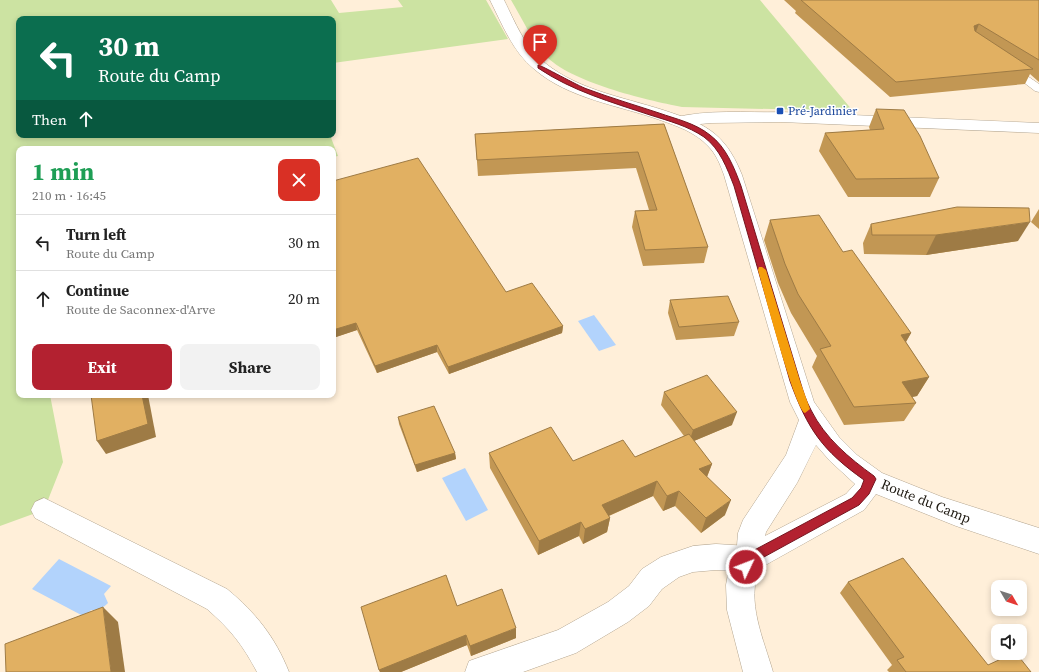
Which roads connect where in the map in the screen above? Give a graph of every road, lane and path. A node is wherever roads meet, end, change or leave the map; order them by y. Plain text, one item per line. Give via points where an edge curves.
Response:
1 (497, 0) edge
2 (999, 60) edge
3 (1039, 89) edge
4 (679, 121) junction
5 (1039, 128) edge
6 (811, 421) junction
7 (870, 479) junction
8 (44, 510) dead end
9 (1039, 541) edge
10 (749, 559) junction
11 (274, 672) edge
12 (480, 672) edge
13 (758, 672) edge

1 - 4 street via 523,49 548,73 594,94
2 - 3 lane
4 - 5 street via 726,117 796,117
4 - 6 street, Route du Camp via 700,131 715,143 732,169 795,381
6 - 7 street, Route du Camp via 840,455
6 - 10 street via 807,440 797,462 754,527
7 - 9 street, Route du Camp via 929,504
7 - 10 street via 856,502
8 - 11 street via 217,599 238,617 253,635
10 - 12 street via 693,558 671,566 652,579 639,596 618,612 565,642
10 - 13 street via 742,574 741,592 744,617

